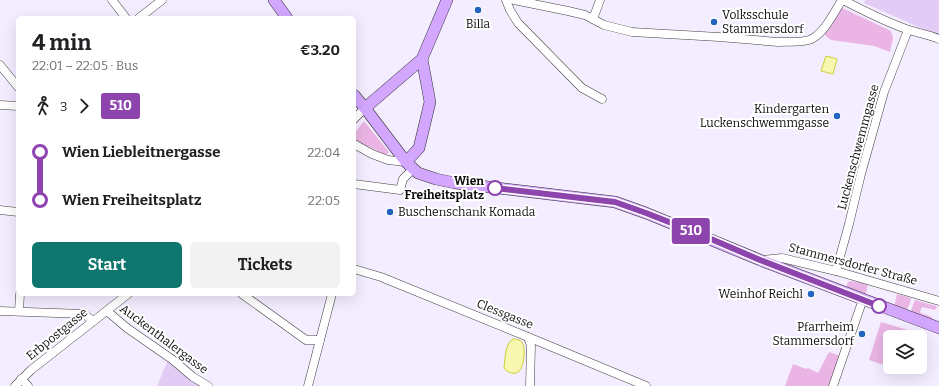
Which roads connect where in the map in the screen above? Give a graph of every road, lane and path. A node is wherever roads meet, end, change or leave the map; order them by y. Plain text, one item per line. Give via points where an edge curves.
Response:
1 (112, 0) edge
2 (162, 0) edge
3 (274, 0) edge
4 (447, 0) edge
5 (506, 0) edge
6 (514, 0) edge
7 (600, 0) edge
8 (842, 0) edge
9 (124, 16) edge
10 (142, 16) edge
11 (286, 16) edge
12 (593, 19) junction
13 (908, 30) junction
14 (939, 40) edge
15 (422, 59) junction
16 (0, 65) edge
17 (16, 85) edge
18 (356, 97) edge
19 (602, 99) dead end
20 (0, 105) edge
21 (16, 106) edge
22 (365, 108) junction
23 (356, 117) edge
24 (356, 145) edge
25 (410, 165) junction
26 (356, 184) edge
27 (0, 210) edge
28 (16, 212) edge
29 (760, 260) junction
30 (356, 270) edge
31 (836, 271) junction
32 (20, 296) edge
33 (125, 296) edge
34 (245, 296) edge
35 (331, 296) edge
36 (863, 299) junction
37 (939, 301) edge
38 (0, 311) edge
39 (19, 311) junction
40 (106, 311) junction
41 (93, 321) junction
42 (939, 328) edge
43 (528, 337) junction
44 (320, 340) junction
45 (21, 379) junction
46 (15, 386) edge
47 (28, 386) edge
48 (208, 386) edge
49 (308, 386) edge
50 (530, 386) edge
51 (646, 386) edge
52 (833, 386) edge

1 - 9 street
2 - 10 street
3 - 11 main road
4 - 15 main road
5 - 19 street via 518,23 582,88
6 - 12 street via 585,15
7 - 12 street
8 - 12 street via 820,32 809,40 794,42 632,32 604,25
8 - 13 street
13 - 14 street
13 - 31 street, Luckenschwemmgasse via 884,92
15 - 22 main road
15 - 25 main road via 430,102 419,148
16 - 17 street
18 - 22 main road
20 - 21 street
22 - 23 street
22 - 25 main road
24 - 25 street via 388,160
25 - 26 street via 400,190
25 - 29 main road, Stammersdorfer Straße via 418,173 456,183 615,202
27 - 28 street
29 - 31 street, Stammersdorfer Straße via 782,258
29 - 36 main road, Stammersdorfer Straße
30 - 43 street, Clessgasse via 381,277
31 - 37 street, Stammersdorfer Straße
32 - 39 street
33 - 40 street, Erbpostgasse
34 - 44 street via 306,340
35 - 44 street
36 - 42 main road, Stammersdorfer Straße
36 - 52 street
38 - 39 street
39 - 41 street via 84,314
40 - 41 street, Erbpostgasse
40 - 48 street, Auckenthalergasse
41 - 45 street, Erbpostgasse
43 - 50 street via 531,346
43 - 51 street, Clessgasse
44 - 49 street
45 - 46 street, Erbpostgasse
45 - 47 street

